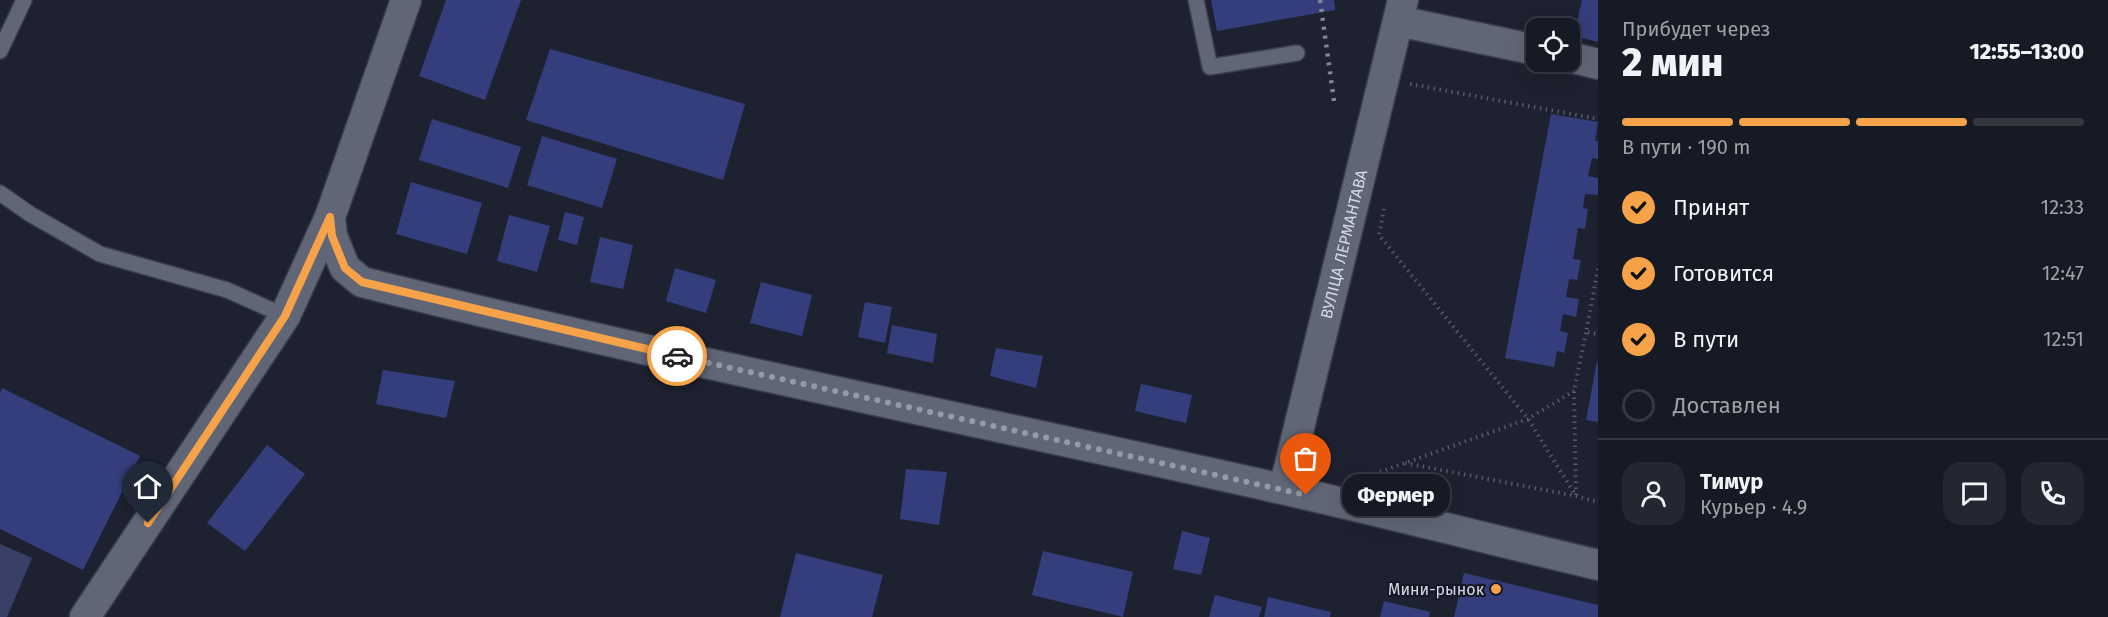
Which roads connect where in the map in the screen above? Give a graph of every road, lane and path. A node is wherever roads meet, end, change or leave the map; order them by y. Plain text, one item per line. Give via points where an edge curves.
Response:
1 (24, 0) edge
2 (406, 0) edge
3 (1196, 0) edge
4 (1401, 10) edge
5 (1526, 47) edge
6 (0, 51) edge
7 (1297, 53) dead end
8 (1580, 60) edge
9 (1598, 64) edge
10 (1384, 79) junction
11 (1598, 119) edge
12 (0, 193) edge
13 (1386, 200) dead end
14 (330, 217) junction
15 (1598, 269) edge
16 (285, 316) junction
17 (1586, 332) junction
18 (1598, 334) edge
19 (1574, 391) junction
20 (1528, 420) junction
21 (1403, 463) junction
22 (1357, 480) dead end
23 (1284, 489) junction
24 (1576, 496) junction
25 (1598, 502) edge
26 (1598, 565) edge
27 (85, 617) edge

1 - 6 lane
2 - 14 street
3 - 7 lane via 1210,68
4 - 5 street
4 - 10 street, ВУЛІЦА ЛЕРМАНТАВА
8 - 9 street
10 - 11 path
10 - 23 street, ВУЛІЦА ЛЕРМАНТАВА
12 - 16 lane via 100,254 227,290
13 - 20 path via 1379,236
14 - 16 street
14 - 23 street via 332,236 345,268 362,282 822,389
15 - 17 path
16 - 27 street
17 - 18 path
17 - 19 path
19 - 20 path
19 - 24 path
20 - 21 path
20 - 24 path
21 - 22 path
21 - 24 path
23 - 26 street
24 - 25 path

